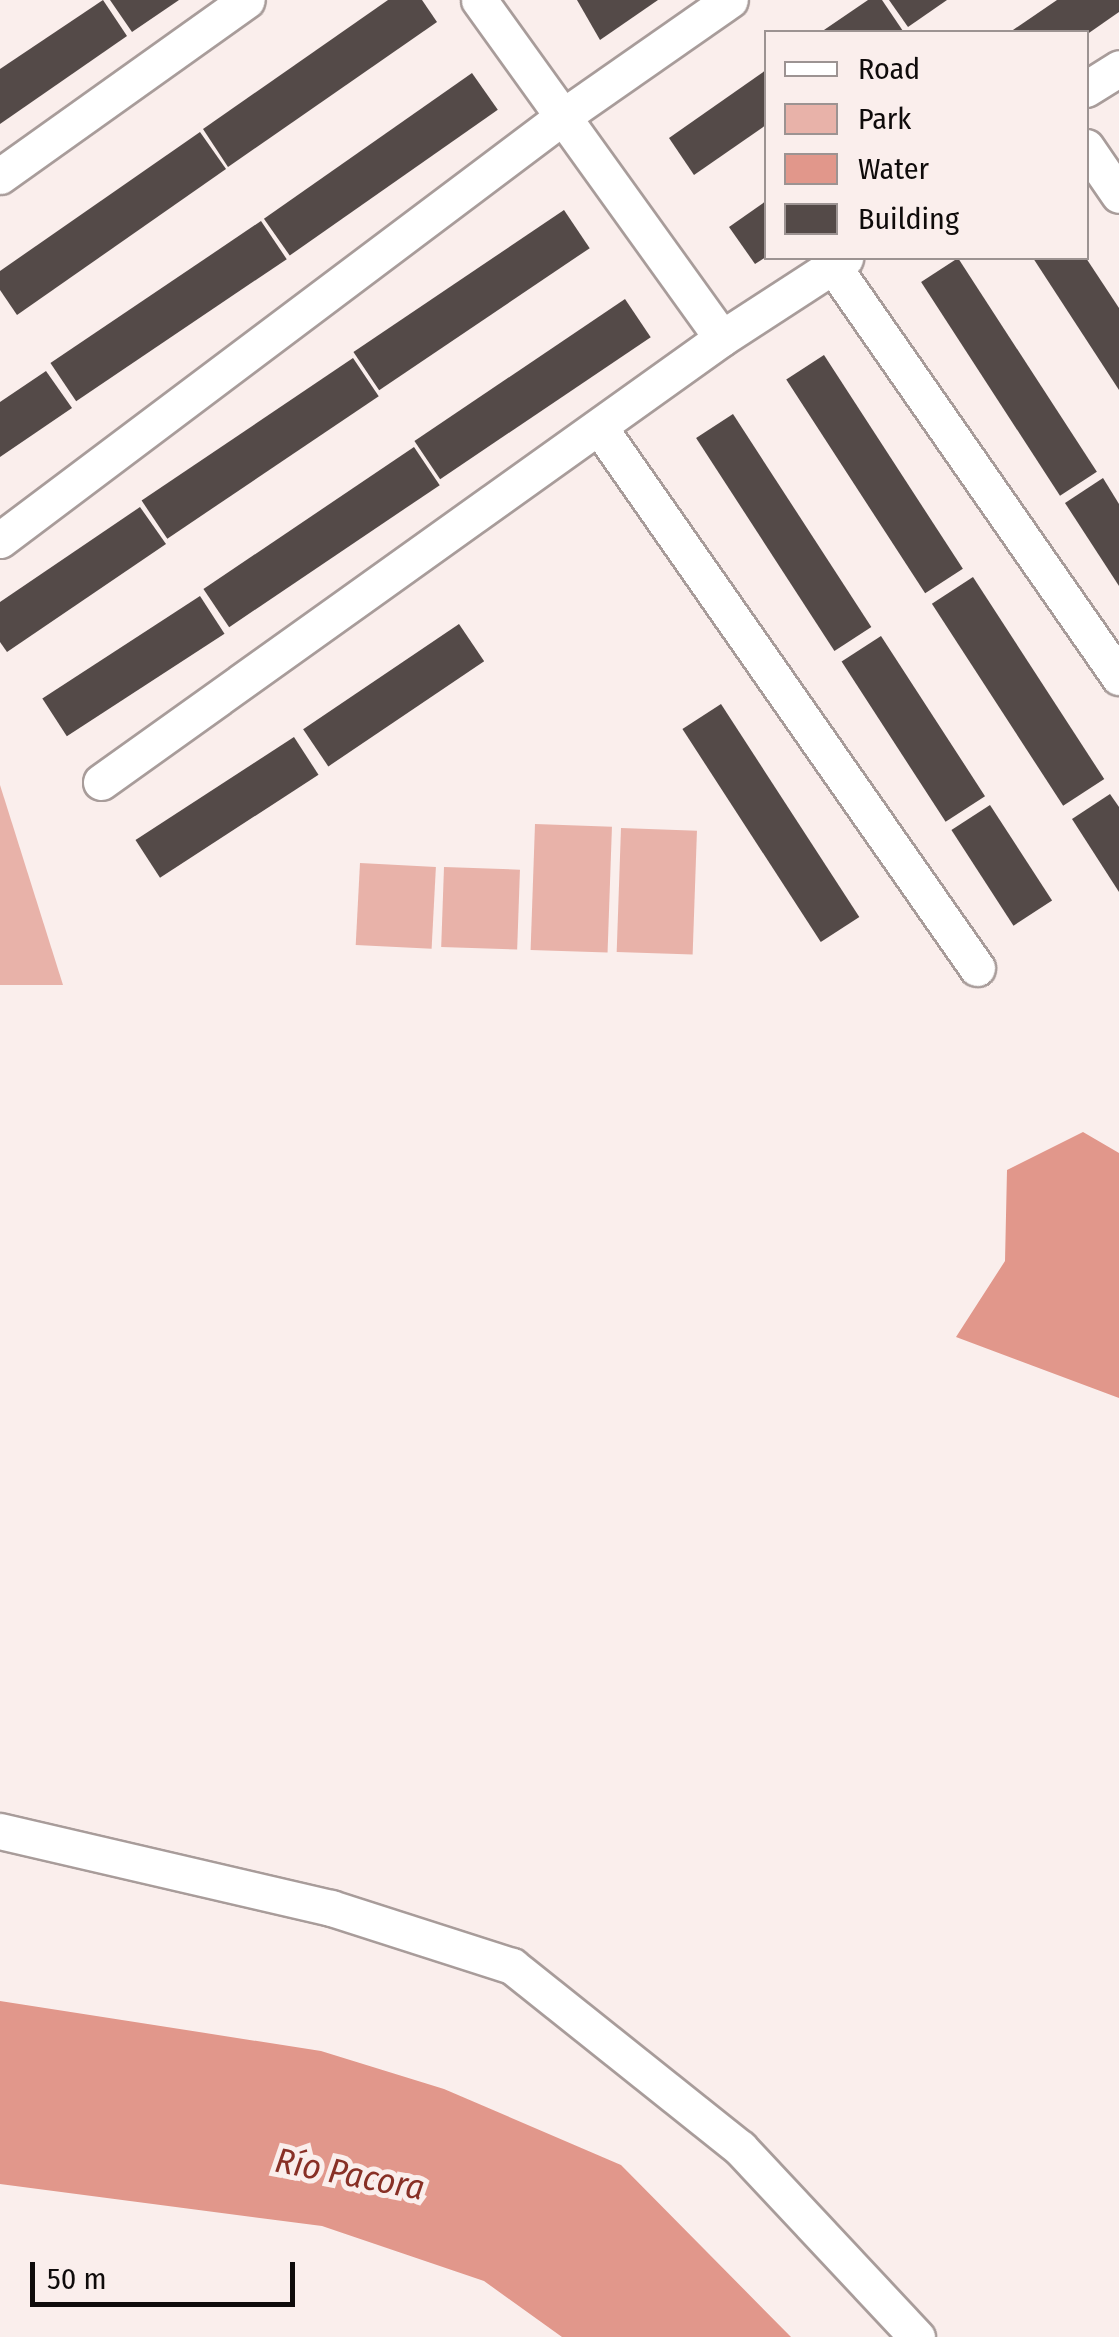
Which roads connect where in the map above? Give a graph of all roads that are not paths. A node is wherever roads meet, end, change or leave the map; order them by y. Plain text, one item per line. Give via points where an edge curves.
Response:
1 (247, 0) edge
2 (479, 0) edge
3 (730, 0) edge
4 (1119, 68) edge
5 (1089, 87) edge
6 (564, 116) junction
7 (1089, 151) edge
8 (0, 176) edge
9 (1119, 195) edge
10 (839, 262) edge
11 (722, 338) junction
12 (599, 427) junction
13 (0, 540) edge
14 (1119, 677) edge
15 (101, 782) dead end
16 (977, 968) dead end
17 (0, 1831) edge
18 (917, 2337) edge

1 - 8 street
2 - 6 street
3 - 6 street
4 - 5 street
6 - 11 street
6 - 13 street
7 - 9 street
10 - 11 street
10 - 14 street
11 - 12 street
12 - 15 street
12 - 16 street
17 - 18 street via 331,1908 512,1966 740,2148

